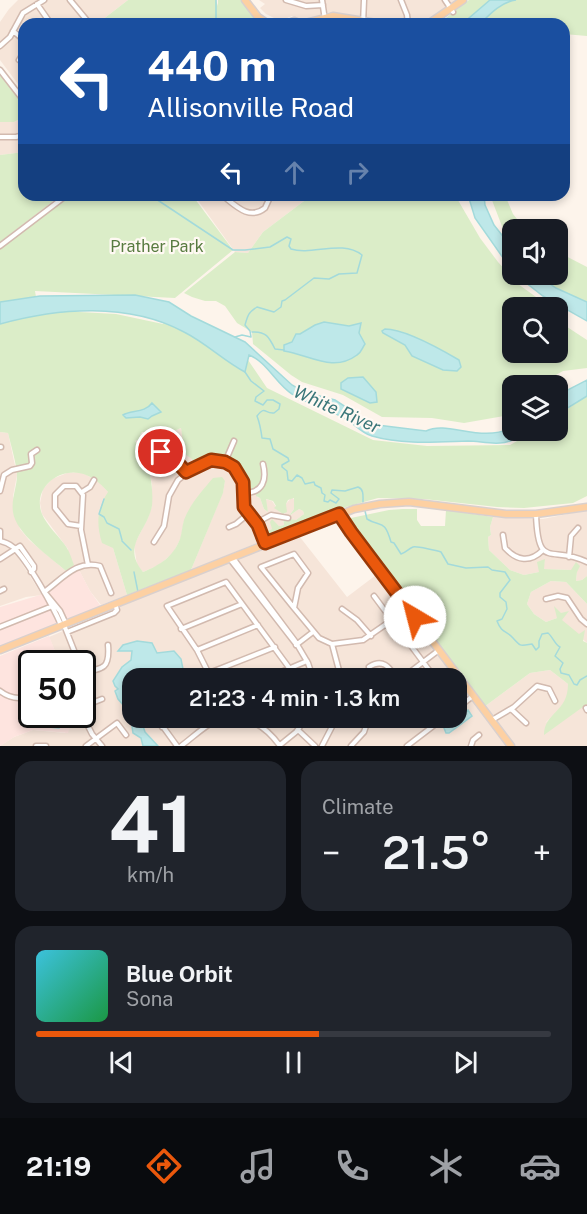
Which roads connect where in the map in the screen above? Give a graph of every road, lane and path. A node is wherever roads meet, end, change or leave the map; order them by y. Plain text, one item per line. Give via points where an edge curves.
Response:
1 (44, 0) edge
2 (70, 0) edge
3 (245, 0) edge
4 (286, 0) edge
5 (364, 0) edge
6 (401, 0) edge
7 (445, 0) edge
8 (463, 0) edge
9 (469, 0) edge
10 (323, 3) edge
11 (37, 4) junction
12 (452, 10) junction
13 (254, 11) junction
14 (20, 18) edge
15 (47, 18) edge
16 (85, 18) edge
17 (262, 18) edge
18 (263, 18) edge
19 (325, 18) edge
20 (362, 18) edge
21 (407, 18) edge
22 (438, 18) edge
23 (443, 18) edge
24 (18, 22) edge
25 (13, 31) junction
26 (18, 35) edge
27 (0, 46) edge
28 (0, 70) edge
29 (18, 93) edge
30 (0, 136) edge
31 (18, 136) edge
32 (59, 201) edge
33 (230, 201) edge
34 (268, 201) edge
35 (0, 246) edge
36 (234, 441) dead end
37 (36, 450) dead end
38 (156, 450) dead end
39 (225, 462) junction
40 (263, 464) dead end
41 (186, 472) junction
42 (94, 480) dead end
43 (0, 491) edge
44 (82, 492) junction
45 (244, 493) junction
46 (587, 506) edge
47 (499, 512) junction
48 (248, 514) junction
49 (339, 514) junction
50 (536, 514) junction
51 (288, 518) dead end
52 (256, 523) junction
53 (81, 526) junction
54 (229, 527) dead end
55 (578, 528) dead end
56 (0, 531) edge
57 (503, 535) dead end
58 (0, 541) edge
59 (154, 542) dead end
60 (265, 543) junction
61 (14, 549) junction
62 (543, 550) junction
63 (569, 557) junction
64 (231, 558) junction
65 (0, 559) edge
66 (587, 562) edge
67 (88, 565) junction
68 (111, 592) dead end
69 (45, 593) junction
70 (374, 596) dead end
71 (133, 598) junction
72 (546, 599) dead end
73 (242, 604) junction
74 (53, 605) junction
75 (294, 608) junction
76 (342, 609) dead end
77 (392, 620) junction
78 (587, 624) edge
79 (258, 625) junction
80 (0, 627) edge
81 (64, 627) junction
82 (182, 629) junction
83 (313, 632) junction
84 (371, 636) junction
85 (332, 644) junction
86 (108, 645) dead end
87 (296, 645) junction
88 (275, 647) junction
89 (74, 650) edge
90 (197, 650) junction
91 (439, 650) junction
92 (0, 652) edge
93 (307, 661) junction
94 (423, 662) junction
95 (369, 667) dead end
96 (206, 668) edge
97 (228, 668) edge
98 (289, 668) edge
99 (292, 668) edge
100 (309, 668) edge
101 (338, 668) edge
102 (389, 668) edge
103 (414, 668) edge
104 (428, 668) edge
105 (96, 670) edge
106 (0, 691) edge
107 (474, 695) junction
108 (18, 698) edge
109 (102, 699) dead end
110 (467, 700) edge
111 (96, 701) edge
112 (555, 701) dead end
113 (511, 709) junction
114 (492, 720) junction
115 (526, 723) dead end
116 (89, 728) edge
117 (163, 728) edge
118 (331, 728) edge
119 (365, 728) edge
120 (431, 728) edge
121 (298, 730) joint
122 (126, 735) dead end
123 (479, 735) dead end
124 (95, 739) junction
125 (36, 746) edge
126 (46, 746) edge
127 (86, 746) edge
128 (102, 746) edge
129 (179, 746) edge
130 (280, 746) edge
131 (315, 746) edge
132 (322, 746) edge
133 (351, 746) edge
134 (407, 746) edge
135 (471, 746) edge
136 (511, 746) edge

1 - 11 street
2 - 16 street
3 - 13 main road
4 - 10 street via 310,7
5 - 20 street
6 - 21 street
7 - 12 street
8 - 12 main road
9 - 12 main road
10 - 19 street
11 - 14 street
11 - 15 street
12 - 22 main road
12 - 23 main road
13 - 17 main road
13 - 18 main road
24 - 25 street
25 - 26 street
25 - 27 street
28 - 29 street
30 - 31 street
32 - 35 street
33 - 34 street via 251,213 264,210
36 - 39 street
37 - 43 street via 31,454 30,466 4,475
38 - 41 street via 172,458
39 - 41 street via 206,461
39 - 45 street via 241,475
40 - 45 street via 266,476 262,486 255,492
41 - 59 street via 171,491 164,526
42 - 44 street
44 - 53 street
44 - 53 street via 74,485 64,486 55,494 53,503 66,522
45 - 48 street
46 - 47 main road
46 - 50 main road
47 - 49 main road via 402,502
47 - 50 main road
48 - 52 street
48 - 54 street
49 - 60 main road
49 - 91 main road
50 - 62 street via 538,541
51 - 52 street via 271,515
52 - 60 street
53 - 67 street
55 - 63 street via 571,536
56 - 58 street
57 - 62 street via 505,548 519,559 532,559
58 - 61 street
60 - 64 main road
61 - 65 street
61 - 69 street
62 - 63 street
63 - 66 street
64 - 71 main road
64 - 87 street
67 - 68 street via 100,566
67 - 69 street via 73,570
69 - 74 street
70 - 77 street
71 - 81 main road
71 - 81 main road
72 - 78 street via 566,597
73 - 79 street
73 - 82 street
73 - 82 street via 226,582 167,606
74 - 80 street
74 - 81 street
75 - 75 street via 298,586 308,573 294,554 261,567
75 - 83 street
76 - 84 street
77 - 84 street
77 - 94 street
79 - 88 street
79 - 90 street
81 - 89 street
81 - 92 main road
82 - 90 street
83 - 85 street
83 - 87 street
84 - 85 street
85 - 101 street
86 - 105 street via 108,658
87 - 93 street
88 - 97 street
88 - 98 street
90 - 96 street
91 - 94 street
91 - 107 main road
93 - 99 street
93 - 100 street
94 - 103 street
94 - 104 street
95 - 102 street via 384,663
106 - 108 street
107 - 110 street
107 - 114 main road
109 - 111 street
112 - 113 street via 550,690 539,686
113 - 114 street
113 - 115 street
114 - 136 main road
116 - 124 street
117 - 129 street
118 - 132 street
119 - 133 street
120 - 134 street
121 - 130 street
121 - 131 street
122 - 124 street via 117,723
123 - 135 street
124 - 127 street
124 - 128 street
125 - 126 street
129 - 130 street via 214,722 229,718 259,725

